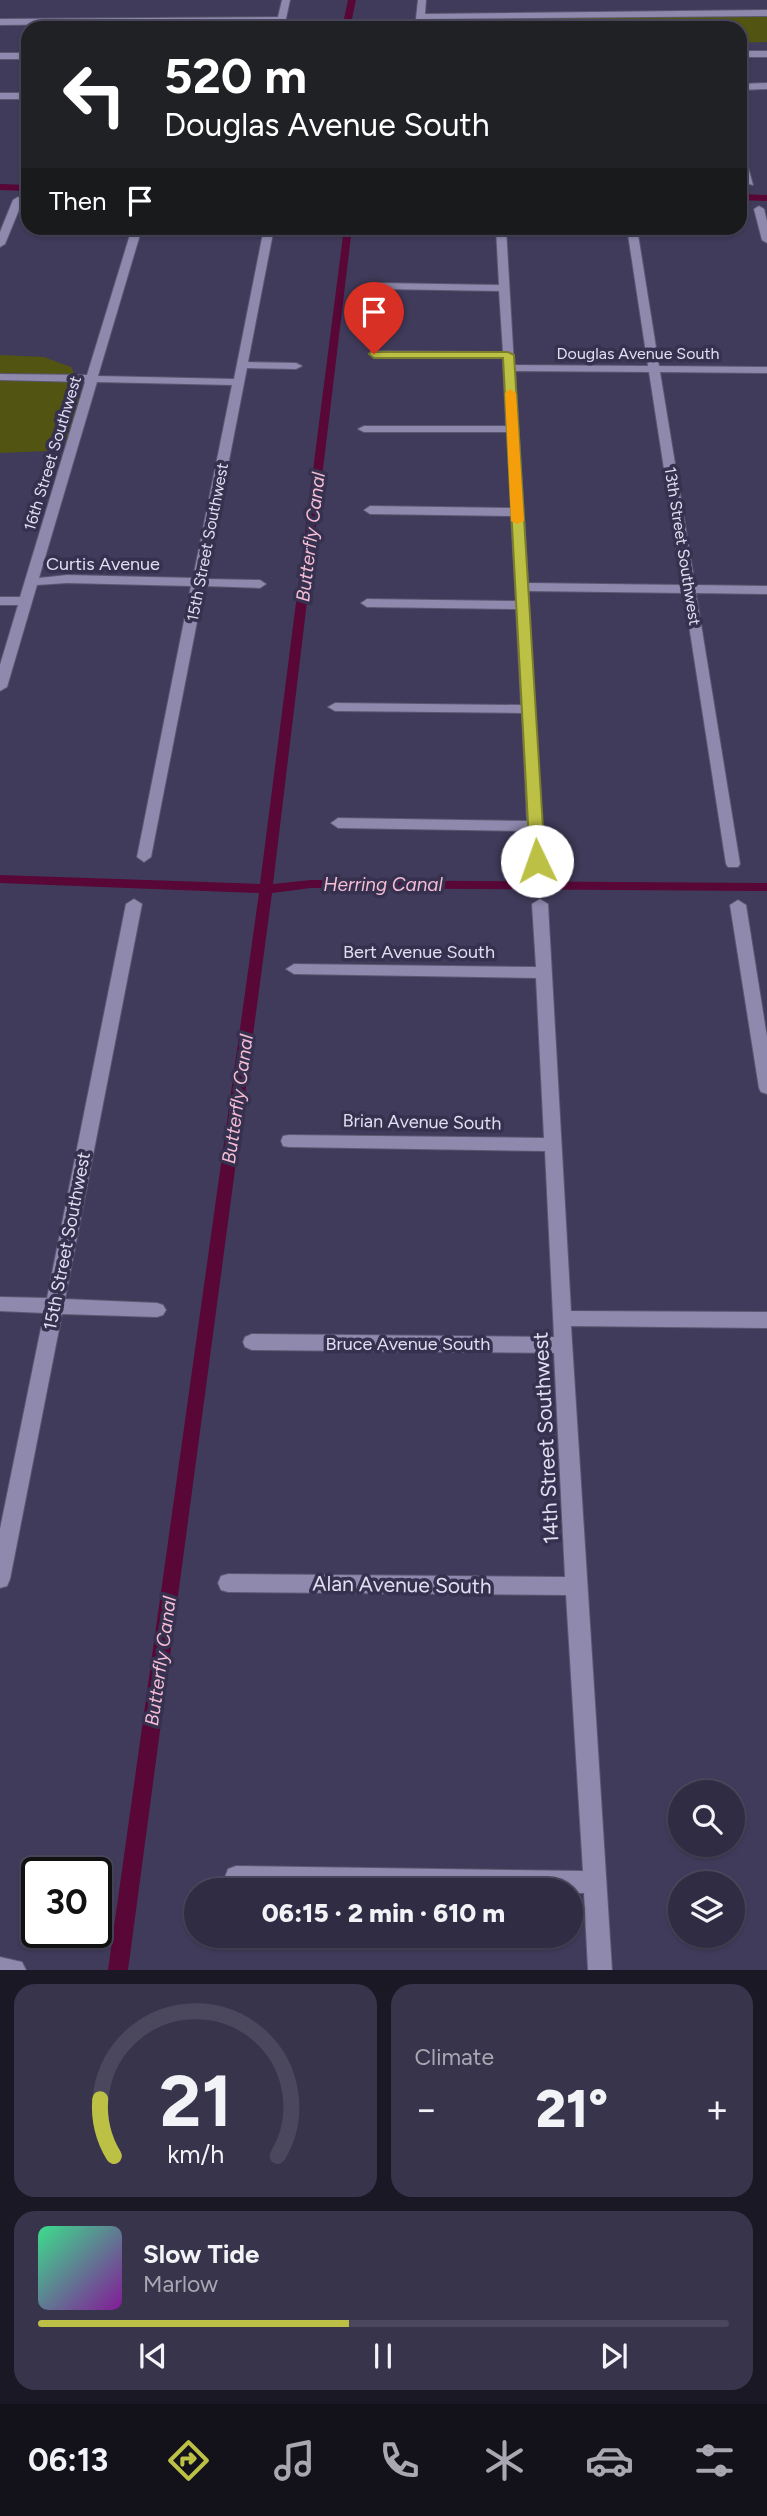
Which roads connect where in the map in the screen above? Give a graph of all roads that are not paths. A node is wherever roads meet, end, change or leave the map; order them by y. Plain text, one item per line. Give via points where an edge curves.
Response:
1 (286, 0) edge
2 (422, 0) edge
3 (767, 13) edge
4 (605, 15) junction
5 (420, 17) junction
6 (281, 21) edge
7 (420, 21) edge
8 (606, 21) edge
9 (0, 22) edge
10 (21, 22) edge
11 (747, 44) edge
12 (767, 44) edge
13 (747, 54) edge
14 (767, 54) edge
15 (0, 55) edge
16 (21, 55) edge
17 (0, 64) edge
18 (21, 64) edge
19 (767, 86) edge
20 (747, 87) edge
21 (0, 96) edge
22 (21, 96) edge
23 (747, 175) edge
24 (750, 183) dead end
25 (18, 200) dead end
26 (759, 209) dead end
27 (135, 235) edge
28 (268, 235) edge
29 (501, 235) edge
30 (633, 235) edge
31 (767, 240) edge
32 (0, 244) edge
33 (380, 286) dead end
34 (504, 288) junction
35 (374, 354) dead end
36 (508, 362) junction
37 (241, 365) junction
38 (296, 366) dead end
39 (655, 369) junction
40 (767, 370) edge
41 (0, 377) edge
42 (92, 379) junction
43 (238, 383) junction
44 (364, 429) dead end
45 (512, 429) junction
46 (370, 510) dead end
47 (517, 512) junction
48 (31, 582) junction
49 (199, 582) junction
50 (260, 584) dead end
51 (521, 587) junction
52 (690, 589) junction
53 (767, 590) edge
54 (0, 601) edge
55 (24, 601) junction
56 (367, 603) dead end
57 (522, 605) junction
58 (0, 687) edge
59 (335, 707) dead end
60 (528, 709) junction
61 (338, 823) dead end
62 (536, 826) junction
63 (144, 857) dead end
64 (537, 861) dead end
65 (733, 864) dead end
66 (134, 904) dead end
67 (540, 904) dead end
68 (738, 905) dead end
69 (294, 970) dead end
70 (543, 973) junction
71 (767, 1088) edge
72 (289, 1142) dead end
73 (553, 1144) junction
74 (0, 1304) edge
75 (54, 1306) junction
76 (157, 1310) dead end
77 (563, 1318) junction
78 (767, 1320) edge
79 (251, 1342) dead end
80 (564, 1345) junction
81 (0, 1579) edge
82 (228, 1583) dead end
83 (576, 1586) junction
84 (236, 1877) dead end
85 (595, 1882) junction
86 (0, 1969) edge
87 (14, 1970) edge
88 (600, 1970) edge

1 - 6 street
2 - 5 street
3 - 4 street
4 - 5 street
4 - 8 street
5 - 7 street
9 - 10 street
11 - 12 main road
13 - 14 main road
15 - 16 main road
17 - 18 main road
19 - 20 street
21 - 22 street
23 - 24 street
25 - 32 street
26 - 31 street
27 - 42 street, 16th Street Southwest
28 - 37 street, 15th Street Southwest
29 - 34 street
30 - 39 street, 13th Street Southwest
33 - 34 street
34 - 36 street
35 - 36 street, Douglas Avenue South
36 - 39 street, Douglas Avenue South
36 - 45 street
37 - 38 street
37 - 43 street, 15th Street Southwest
39 - 40 street, Douglas Avenue South
39 - 52 street, 13th Street Southwest
41 - 42 street
42 - 43 street
42 - 48 street, 16th Street Southwest
43 - 49 street, 15th Street Southwest
44 - 45 street
45 - 47 street
46 - 47 street
47 - 51 street
48 - 49 street, Curtis Avenue
48 - 55 street, 16th Street Southwest
49 - 50 street, Curtis Avenue
49 - 63 street, 15th Street Southwest
51 - 52 street
51 - 57 street
52 - 53 street
52 - 65 street, 13th Street Southwest
54 - 55 street
55 - 58 street, 16th Street Southwest
56 - 57 street
57 - 60 street
59 - 60 street
60 - 62 street
61 - 62 street
62 - 64 street
66 - 75 street, 15th Street Southwest
67 - 70 street, 14th Street Southwest
68 - 71 street
69 - 70 street, Bert Avenue South
70 - 73 street, 14th Street Southwest
72 - 73 street, Brian Avenue South
73 - 77 street, 14th Street Southwest
74 - 75 street
75 - 76 street
75 - 81 street, 15th Street Southwest
77 - 78 street
77 - 80 street, 14th Street Southwest
79 - 80 street, Bruce Avenue South
80 - 83 street, 14th Street Southwest
82 - 83 street, Alan Avenue South
83 - 85 street, 14th Street Southwest
84 - 85 street
85 - 88 street, 14th Street Southwest
86 - 87 street

